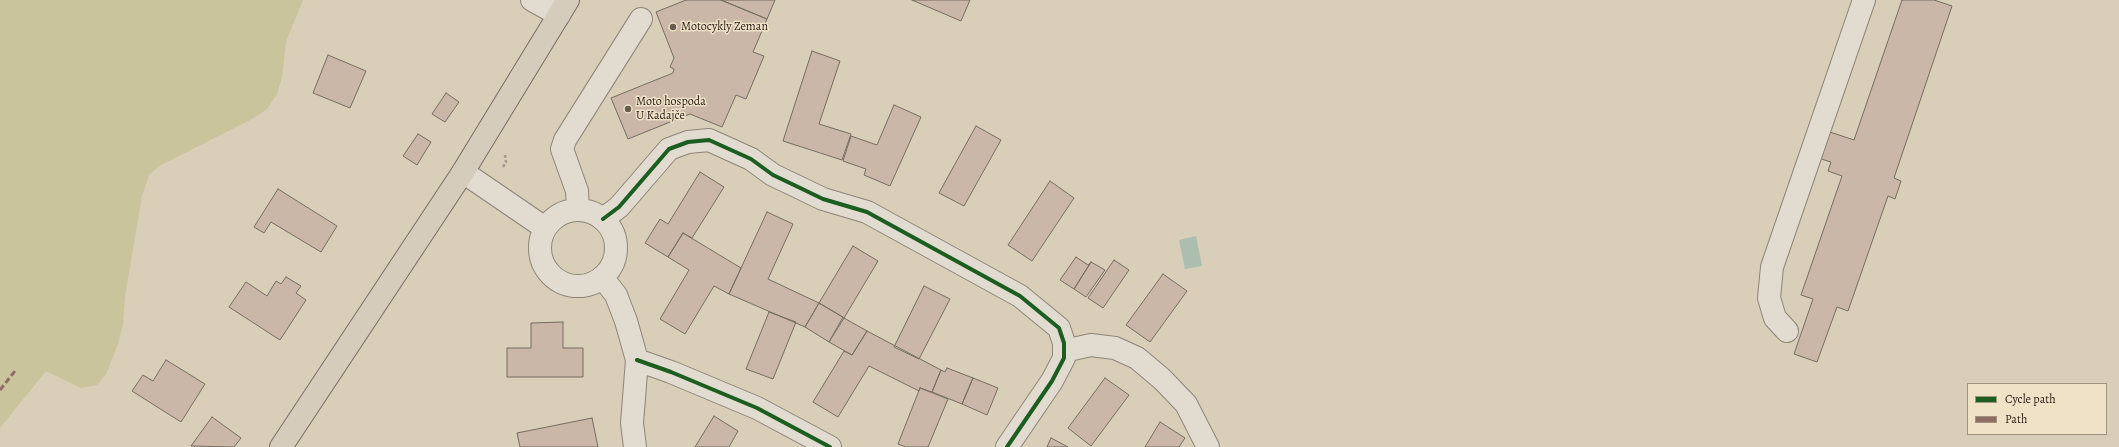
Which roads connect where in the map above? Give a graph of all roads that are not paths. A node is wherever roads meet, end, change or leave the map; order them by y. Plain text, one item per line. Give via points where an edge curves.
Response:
1 (532, 0) edge
2 (1864, 0) edge
3 (563, 8) edge
4 (641, 19) dead end
5 (462, 172) junction
6 (578, 209) junction
7 (603, 219) junction
8 (545, 228) junction
9 (602, 277) junction
10 (1787, 331) dead end
11 (1064, 351) junction
12 (637, 360) junction
13 (281, 447) edge
14 (635, 447) edge
15 (830, 447) edge
16 (1007, 447) edge
17 (1208, 447) edge

1 - 3 street
2 - 10 street via 1772,267 1769,298 1775,318
3 - 5 main road
4 - 6 street via 565,140 562,149 577,190
5 - 8 street
5 - 13 main road
6 - 7 street via 591,212
6 - 8 street via 554,218
7 - 9 street via 611,229 616,254 611,267
7 - 11 street via 619,207 669,149 688,142 709,140 751,159 794,186 824,199 867,212 1020,296 1059,328
8 - 9 street via 540,241 540,254 545,267 553,277 578,286 591,284
9 - 12 street via 616,295
11 - 16 street via 1064,358 1052,381
11 - 17 street via 1091,345 1115,348 1137,358 1186,404
12 - 14 street via 632,423
12 - 15 street via 757,408

